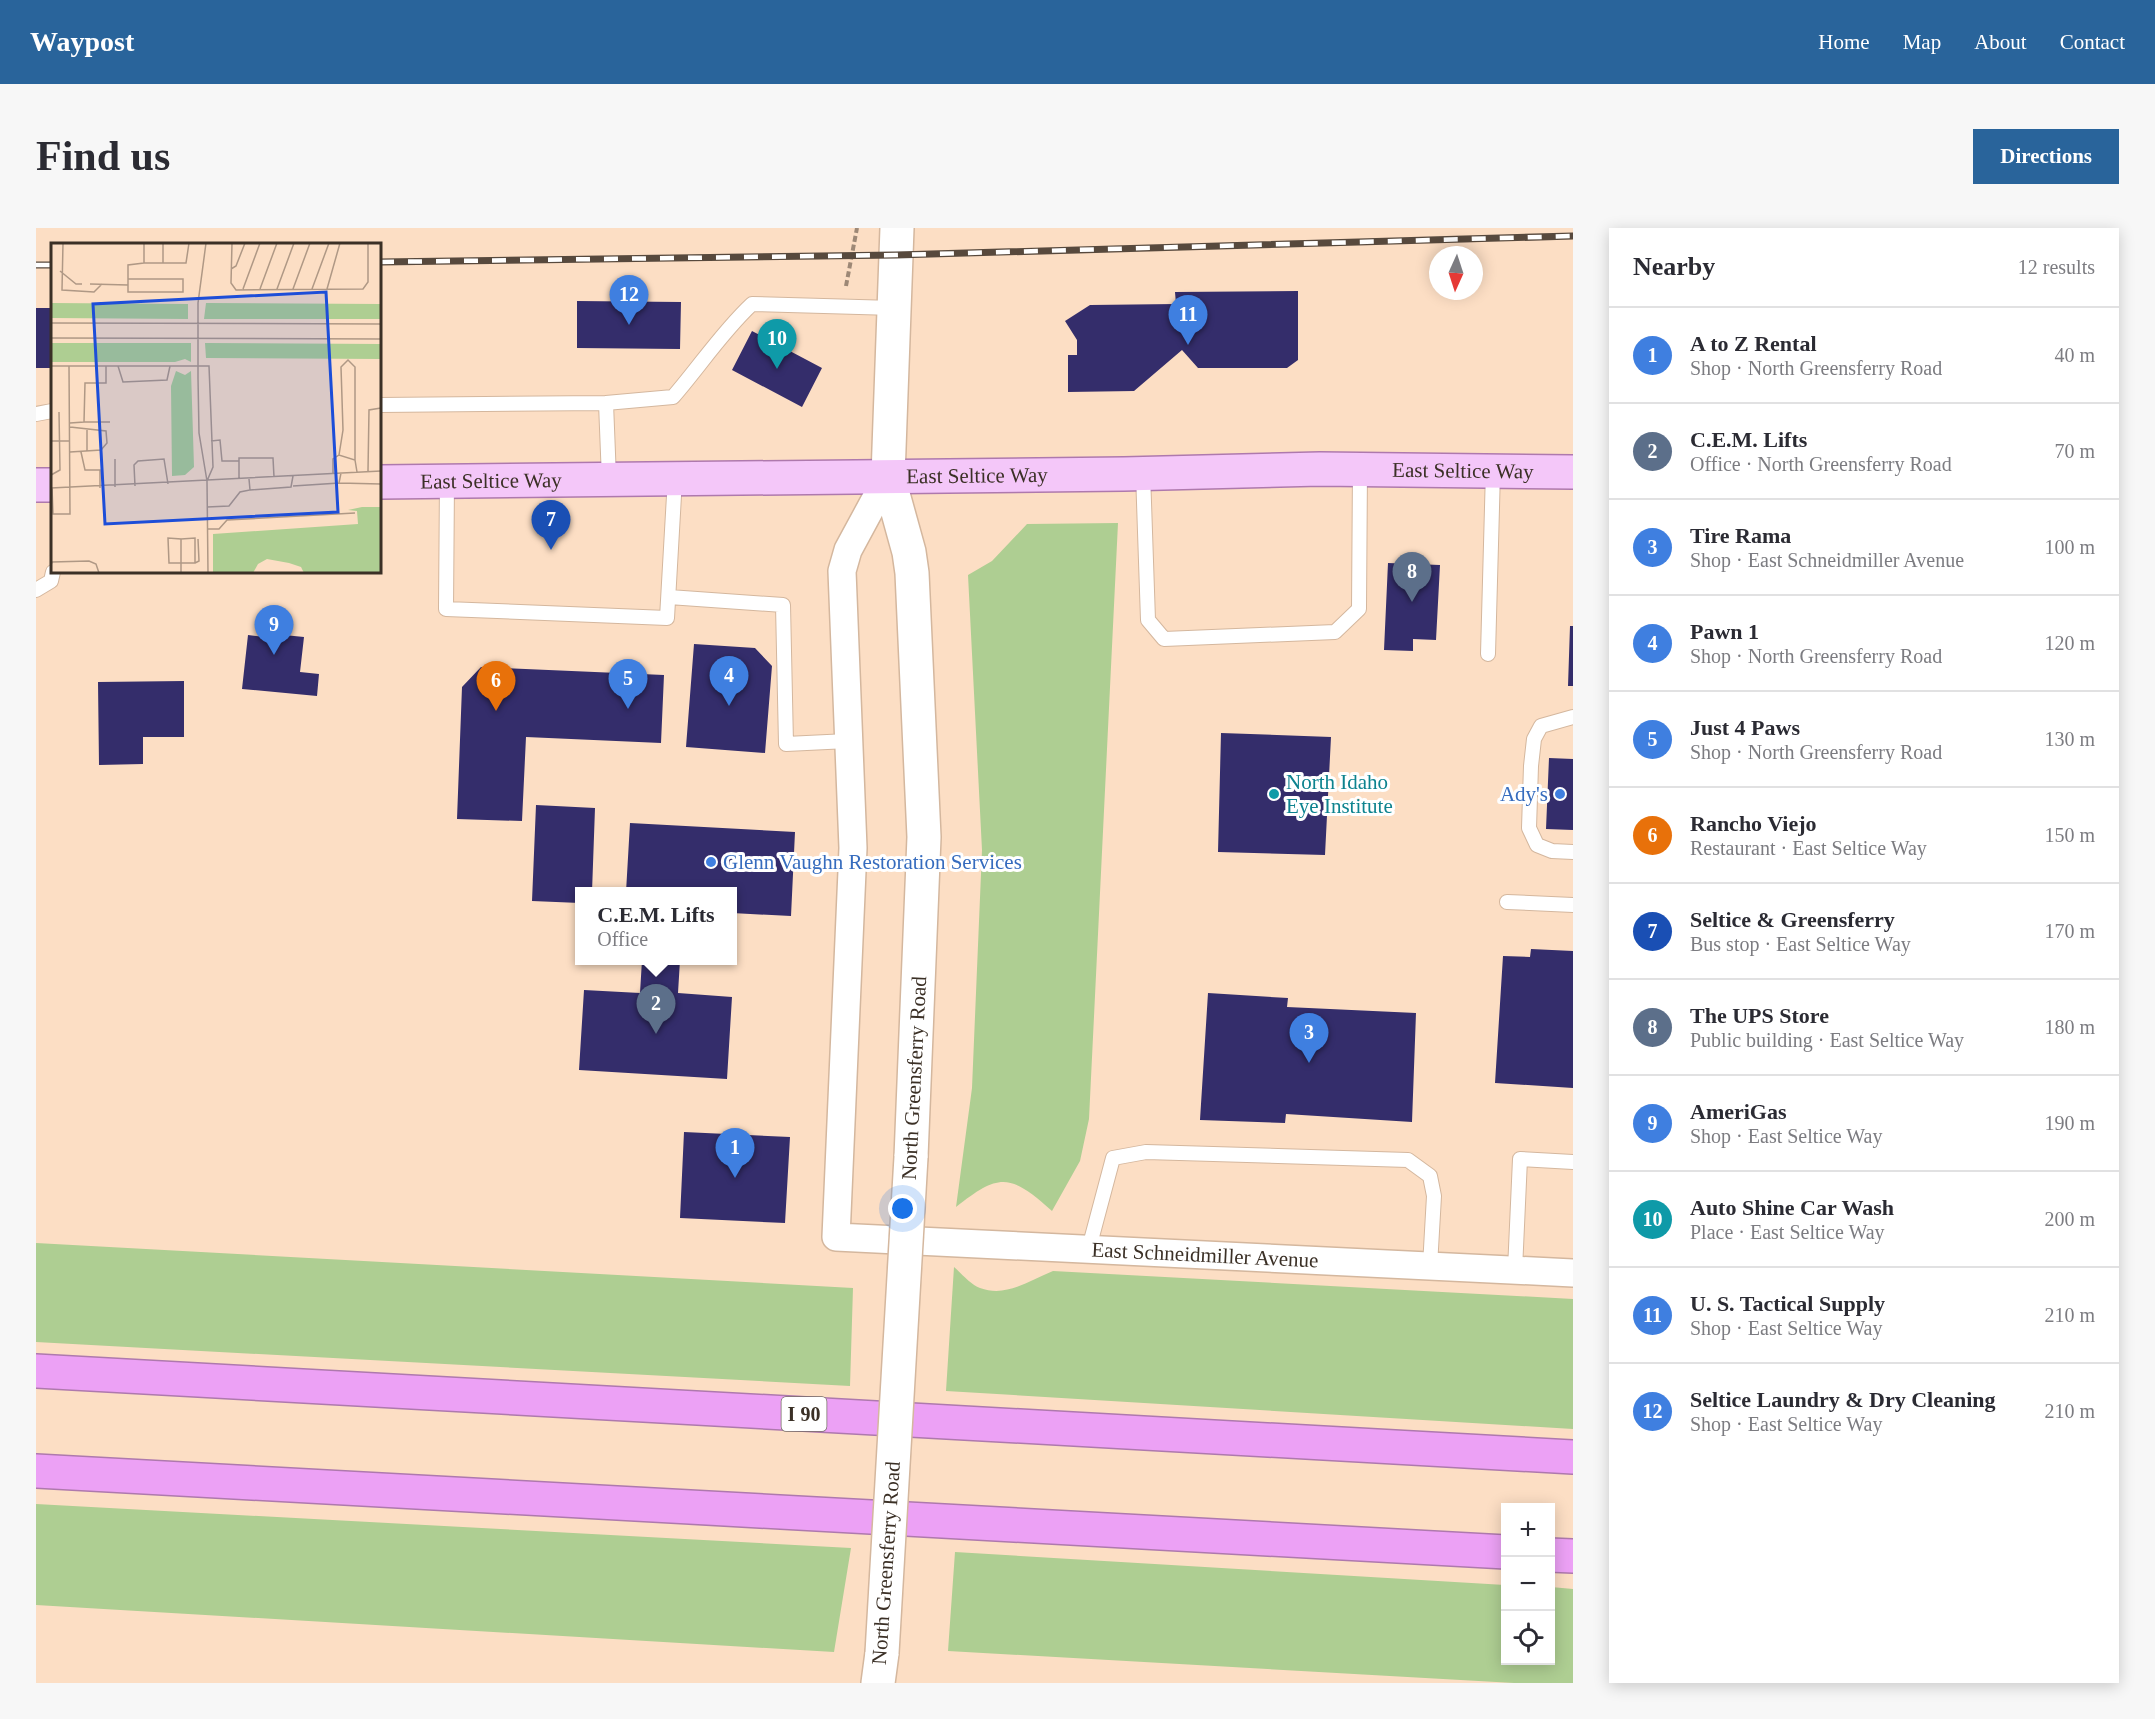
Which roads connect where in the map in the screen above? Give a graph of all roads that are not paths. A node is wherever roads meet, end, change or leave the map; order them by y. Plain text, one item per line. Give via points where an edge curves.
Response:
1 (897, 228) edge
2 (894, 308) junction
3 (606, 403) junction
4 (381, 405) edge
5 (51, 411) edge
6 (36, 414) edge
7 (1360, 469) junction
8 (1493, 471) junction
9 (1573, 472) edge
10 (1143, 474) junction
11 (888, 476) junction
12 (675, 478) junction
13 (609, 479) junction
14 (447, 481) junction
15 (381, 482) edge
16 (53, 573) edge
17 (36, 590) edge
18 (669, 597) junction
19 (1488, 654) dead end
20 (1573, 717) edge
21 (848, 741) junction
22 (1573, 852) edge
23 (1507, 902) dead end
24 (1573, 905) edge
25 (1573, 1161) edge
26 (836, 1237) joint
27 (1089, 1248) junction
28 (1430, 1266) junction
29 (1515, 1270) junction
30 (1573, 1273) edge
31 (36, 1371) edge
32 (1573, 1457) edge
33 (36, 1471) edge
34 (1501, 1552) edge
35 (1555, 1555) edge
36 (1573, 1556) edge
37 (880, 1668) edge

1 - 2 main road, North Greensferry Road
2 - 3 lane via 752,304 728,327 673,396
2 - 11 main road, North Greensferry Road
3 - 4 lane
3 - 13 lane
5 - 6 lane
7 - 8 main road, East Seltice Way
7 - 10 main road, East Seltice Way
7 - 10 lane via 1359,609 1335,632 1164,639 1148,620
8 - 9 main road, East Seltice Way
8 - 19 lane
10 - 11 main road, East Seltice Way
11 - 12 main road, East Seltice Way
11 - 21 street, North Greensferry Road via 848,550 842,572
11 - 37 main road, North Greensferry Road, bridge via 912,573 923,797 923,891
12 - 13 main road, East Seltice Way
12 - 18 lane
13 - 14 main road, East Seltice Way
14 - 15 main road, East Seltice Way
14 - 18 lane via 446,609 668,618
16 - 17 lane via 51,581
18 - 21 lane via 783,605 786,744
20 - 22 lane via 1541,726 1534,739 1529,828 1537,845 1552,851
21 - 26 street, North Greensferry Road via 853,848
23 - 24 lane
25 - 29 lane via 1520,1159
26 - 27 street, East Schneidmiller Avenue
27 - 28 street, East Schneidmiller Avenue
27 - 28 lane via 1113,1158 1146,1152 1408,1160 1430,1176 1434,1196
28 - 29 street, East Schneidmiller Avenue
29 - 30 street, East Schneidmiller Avenue
31 - 32 highway, I 90
33 - 34 highway
35 - 36 highway

